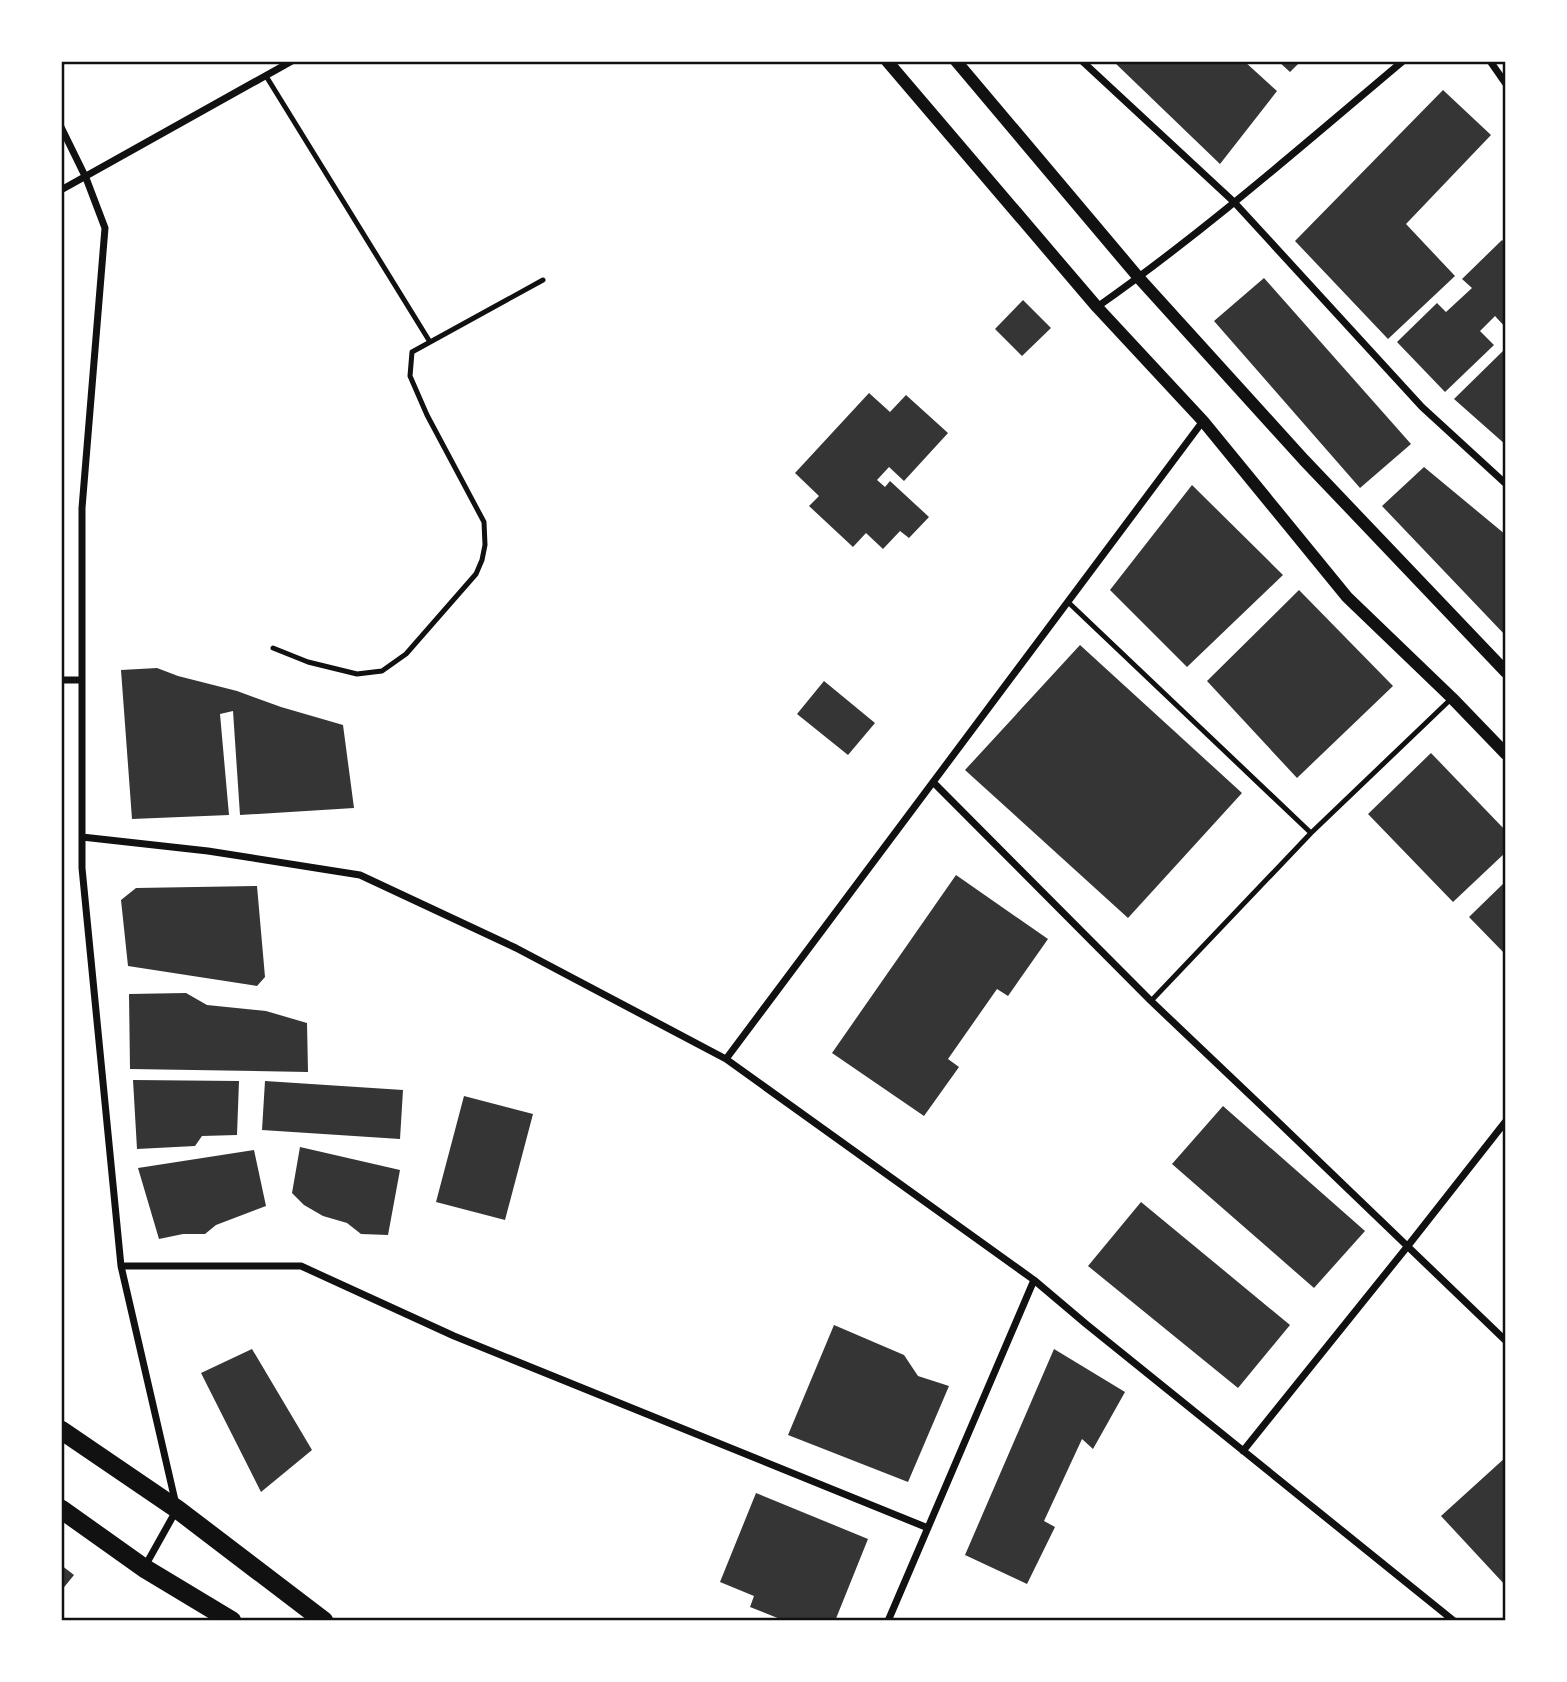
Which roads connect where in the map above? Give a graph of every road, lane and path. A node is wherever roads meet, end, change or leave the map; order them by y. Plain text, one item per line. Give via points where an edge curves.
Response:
1 (292, 61) edge
2 (887, 61) edge
3 (956, 61) edge
4 (1082, 61) edge
5 (1403, 61) edge
6 (1490, 61) edge
7 (266, 76) junction
8 (1506, 84) edge
9 (61, 127) edge
10 (86, 178) junction
11 (61, 190) edge
12 (1234, 202) junction
13 (1139, 278) junction
14 (543, 280) dead end
15 (1097, 307) junction
16 (430, 342) junction
17 (1203, 421) junction
18 (1506, 484) edge
19 (1068, 602) junction
20 (273, 648) dead end
21 (1506, 672) edge
22 (61, 680) edge
23 (82, 680) junction
24 (1452, 698) junction
25 (1506, 754) edge
26 (933, 782) junction
27 (1311, 833) junction
28 (82, 837) junction
29 (1151, 1001) junction
30 (726, 1059) junction
31 (1506, 1121) edge
32 (1407, 1247) junction
33 (121, 1266) junction
34 (1034, 1280) junction
35 (1506, 1341) edge
36 (61, 1430) edge
37 (1243, 1451) junction
38 (61, 1509) edge
39 (177, 1509) junction
40 (928, 1528) junction
41 (144, 1568) junction
42 (232, 1621) edge
43 (324, 1621) edge
44 (888, 1621) edge
45 (1454, 1621) edge

1 - 7 street
2 - 15 street
3 - 13 street
4 - 12 street
5 - 12 street
6 - 8 street
7 - 10 street
7 - 16 lane
9 - 10 street
10 - 11 street
10 - 23 street via 105,228 82,508
12 - 13 street
12 - 18 street via 1422,407
13 - 15 street
13 - 21 street
14 - 16 lane
15 - 17 street
16 - 20 lane via 412,352 410,376 484,522 485,545 476,574 406,654 382,671 357,674
17 - 19 street
17 - 24 street via 1347,597
19 - 26 street
19 - 27 lane
22 - 23 street
23 - 28 street
24 - 25 street
24 - 27 lane
26 - 29 street
26 - 30 street
27 - 29 lane
28 - 30 street via 208,851 360,876 516,947
28 - 33 street
29 - 32 street
30 - 34 street
31 - 32 street
32 - 35 street
32 - 37 street
33 - 39 street
33 - 40 street via 301,1266 454,1336
34 - 37 street
34 - 40 street
36 - 39 highway
37 - 45 street
38 - 41 highway
39 - 41 street
39 - 43 highway
40 - 44 street
41 - 42 highway

